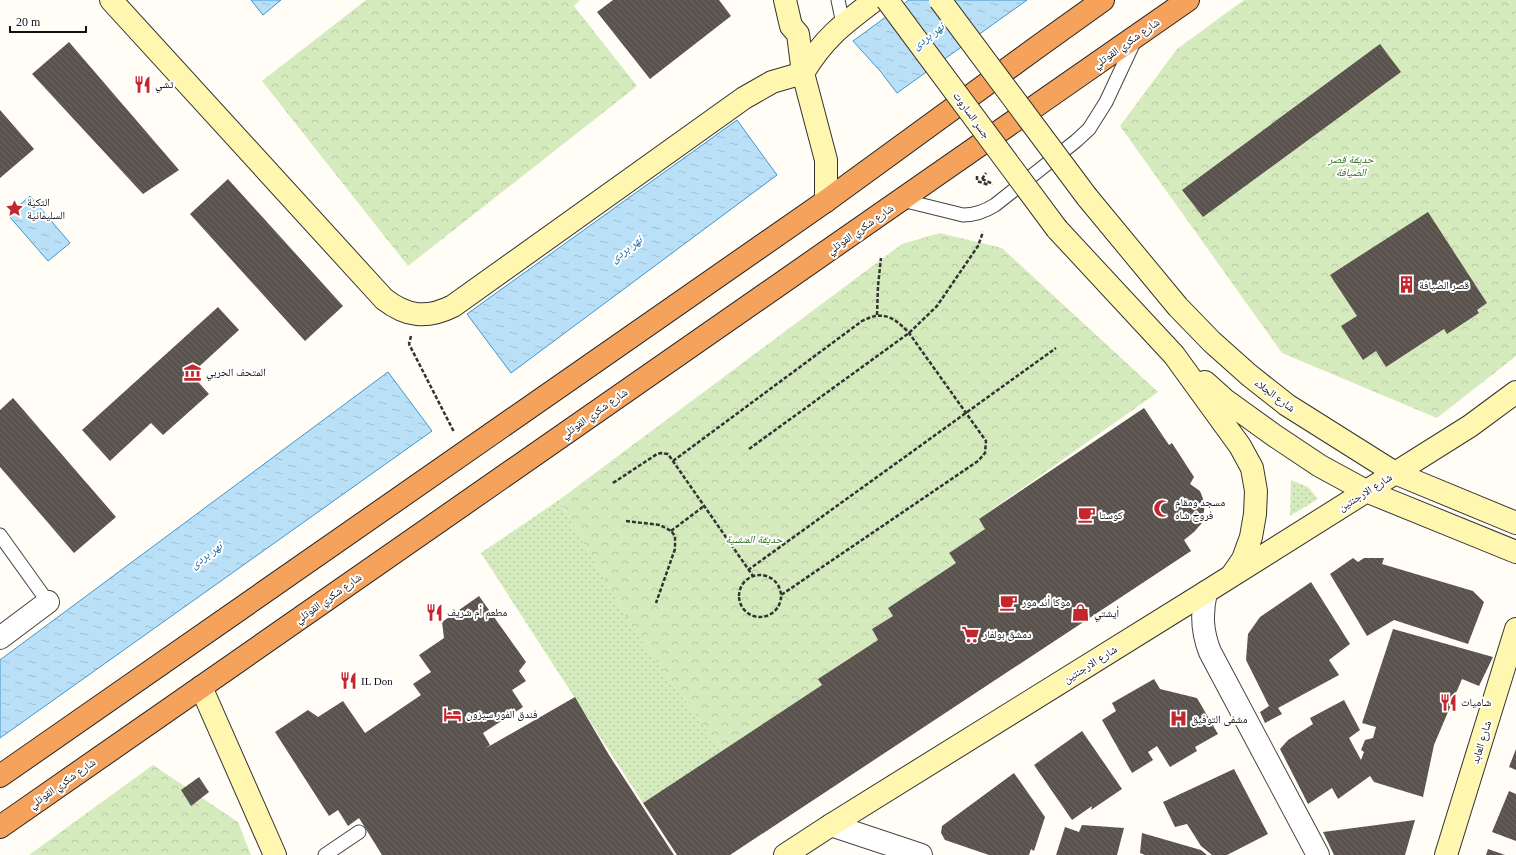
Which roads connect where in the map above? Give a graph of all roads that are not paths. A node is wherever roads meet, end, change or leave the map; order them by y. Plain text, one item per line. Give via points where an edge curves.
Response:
1 (111, 0) edge
2 (785, 0) edge
3 (838, 0) edge
4 (875, 0) edge
5 (887, 0) edge
6 (940, 0) edge
7 (1103, 0) edge
8 (1188, 0) edge
9 (843, 24) junction
10 (1137, 36) junction
11 (803, 73) junction
12 (826, 200) junction
13 (902, 200) junction
14 (1174, 355) junction
15 (1516, 392) edge
16 (1395, 473) junction
17 (1366, 491) junction
18 (1516, 523) edge
19 (0, 535) edge
20 (1516, 552) edge
21 (1230, 577) junction
22 (1206, 592) junction
23 (48, 602) joint
24 (1516, 629) edge
25 (0, 638) edge
26 (200, 687) junction
27 (0, 776) edge
28 (831, 825) junction
29 (0, 826) edge
30 (359, 832) dead end
31 (331, 853) edge
32 (275, 855) edge
33 (785, 855) edge
34 (920, 855) edge
35 (1318, 855) edge
36 (1446, 855) edge

1 - 11 main road via 384,299 405,312 417,315 430,315 453,306 757,89
2 - 11 main road via 791,26 798,34
3 - 9 lane
4 - 9 main road
5 - 14 main road, جسر الساروت, bridge via 1057,229
6 - 16 main road, شارع الجلاء, bridge via 1087,198 1178,307 1217,347 1287,405
7 - 12 highway
8 - 10 highway, شارع شكري القوتلي
9 - 11 main road via 814,55
10 - 13 highway, شارع شكري القوتلي
10 - 13 lane via 1106,102 1088,129 985,212 963,215
11 - 12 main road via 826,160
12 - 27 highway
13 - 26 highway, شارع شكري القوتلي
14 - 17 main road via 1225,400 1275,436 1320,466
14 - 21 main road via 1240,446 1252,468 1256,499 1251,537 1243,559
15 - 16 main road, شارع الارجنتين via 1470,426
16 - 17 main road, شارع الارجنتين
16 - 18 main road, شارع الجلاء
17 - 20 main road
17 - 21 main road, شارع الارجنتين
19 - 23 lane
21 - 22 main road, شارع الارجنتين
22 - 28 main road, شارع الارجنتين
22 - 35 street via 1202,615 1204,638
23 - 25 street
24 - 36 main road, شارع العابد
26 - 29 highway, شارع شكري القوتلي
26 - 32 main road
28 - 33 main road, شارع الارجنتين
28 - 34 street
30 - 31 lane

